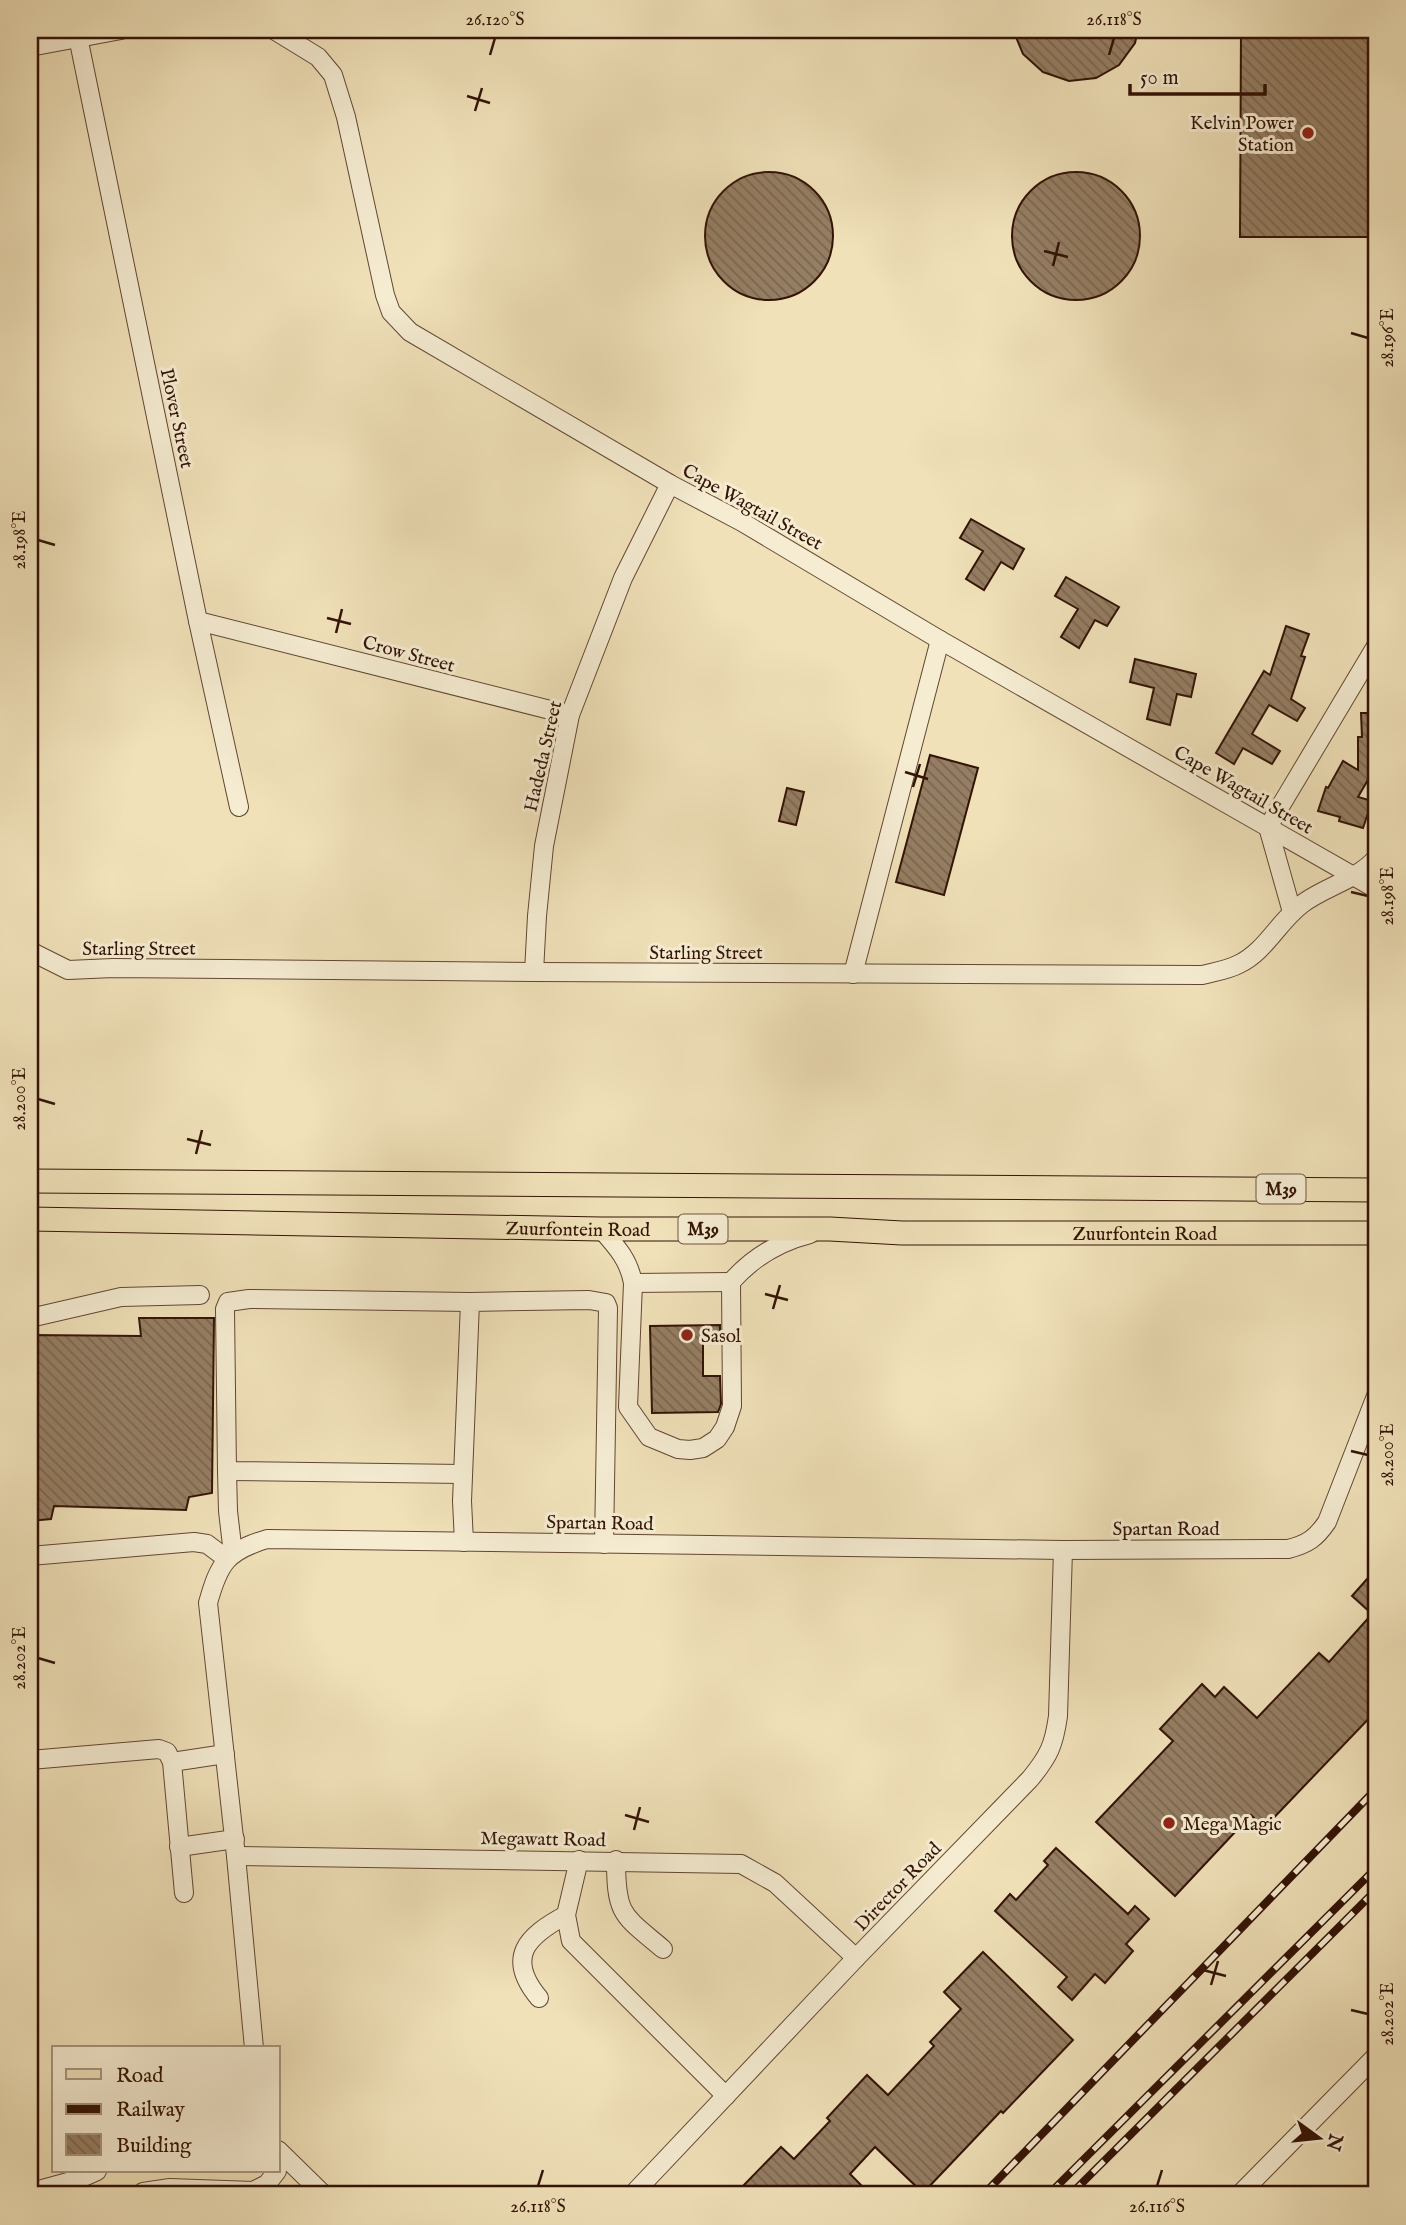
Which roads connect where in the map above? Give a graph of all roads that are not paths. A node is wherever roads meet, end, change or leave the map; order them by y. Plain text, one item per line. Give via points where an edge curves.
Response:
1 (121, 30) edge
2 (274, 30) edge
3 (78, 37) junction
4 (30, 47) edge
5 (670, 484) junction
6 (198, 621) junction
7 (940, 640) junction
8 (1376, 646) edge
9 (570, 715) junction
10 (239, 807) dead end
11 (1268, 827) junction
12 (1376, 858) edge
13 (1353, 874) junction
14 (1376, 889) edge
15 (1292, 912) junction
16 (30, 951) edge
17 (534, 972) junction
18 (853, 974) junction
19 (30, 1181) edge
20 (1376, 1190) edge
21 (30, 1219) edge
22 (601, 1229) junction
23 (830, 1229) junction
24 (1376, 1233) edge
25 (732, 1282) junction
26 (633, 1283) junction
27 (200, 1296) dead end
28 (470, 1302) junction
29 (30, 1318) edge
30 (1376, 1396) edge
31 (227, 1471) junction
32 (463, 1474) junction
33 (464, 1542) junction
34 (604, 1544) junction
35 (1063, 1549) junction
36 (30, 1556) edge
37 (230, 1556) junction
38 (225, 1754) junction
39 (30, 1760) edge
40 (172, 1762) junction
41 (179, 1847) junction
42 (235, 1848) junction
43 (579, 1860) junction
44 (617, 1860) junction
45 (184, 1893) dead end
46 (566, 1915) junction
47 (663, 1949) dead end
48 (856, 1958) junction
49 (539, 1998) dead end
50 (254, 2046) edge
51 (1372, 2068) edge
52 (726, 2096) junction
53 (280, 2162) edge
54 (95, 2172) edge
55 (274, 2172) edge
56 (39, 2190) dead end
57 (143, 2192) dead end
58 (324, 2195) edge
59 (632, 2195) edge
60 (1239, 2195) edge

1 - 3 street
2 - 5 street, Cape Wagtail Street via 318,57 333,75 385,295 398,322
3 - 4 street
3 - 6 street, Plover Street
5 - 7 street, Cape Wagtail Street
5 - 9 street, Hadeda Street via 623,578
6 - 9 street, Crow Street
6 - 10 street, Plover Street
7 - 11 street, Cape Wagtail Street
7 - 18 street
8 - 11 street
9 - 17 street, Hadeda Street via 544,846
11 - 13 street, Cape Wagtail Street
11 - 15 street
12 - 13 street, Starling Street
13 - 14 street, Cape Wagtail Street
13 - 15 street, Starling Street
15 - 18 street, Starling Street via 1254,954 1239,964 1202,975
16 - 17 street, Starling Street via 68,970
17 - 18 street, Starling Street
19 - 20 main road, M39
21 - 22 main road, Zuurfontein Road / M39
22 - 23 main road, Zuurfontein Road / M39
22 - 26 street via 630,1267
23 - 24 main road, Zuurfontein Road / M39
23 - 25 street via 778,1244 759,1255
25 - 26 street
25 - 26 street via 732,1406 717,1439 690,1450 649,1437 628,1407
27 - 29 street via 121,1297
28 - 31 street via 228,1302
28 - 32 street
28 - 34 street via 606,1303
30 - 35 street, Spartan Road via 1327,1522 1316,1538 1305,1544 1288,1549
31 - 32 street
31 - 37 street
32 - 33 street
33 - 34 street, Spartan Road
33 - 37 street, Spartan Road via 267,1539
34 - 35 street, Spartan Road
35 - 48 street, Director Road via 1058,1716 1046,1759
36 - 37 street via 194,1542
37 - 38 street via 215,1578 208,1603
38 - 40 street
38 - 42 street
39 - 40 street via 159,1749 167,1752
40 - 41 street
41 - 42 street, Megawatt Road
41 - 45 street
42 - 43 street, Megawatt Road
42 - 50 street
43 - 44 street, Megawatt Road
43 - 46 street
44 - 47 street via 619,1904 626,1917
44 - 48 street, Megawatt Road via 741,1864 775,1883
46 - 49 street via 543,1928 524,1950 526,1982
46 - 52 street via 571,1941
48 - 52 street, Director Road
51 - 60 street
52 - 59 street, Director Road
53 - 58 street
54 - 56 street
55 - 57 street via 267,2184 253,2191 170,2188

